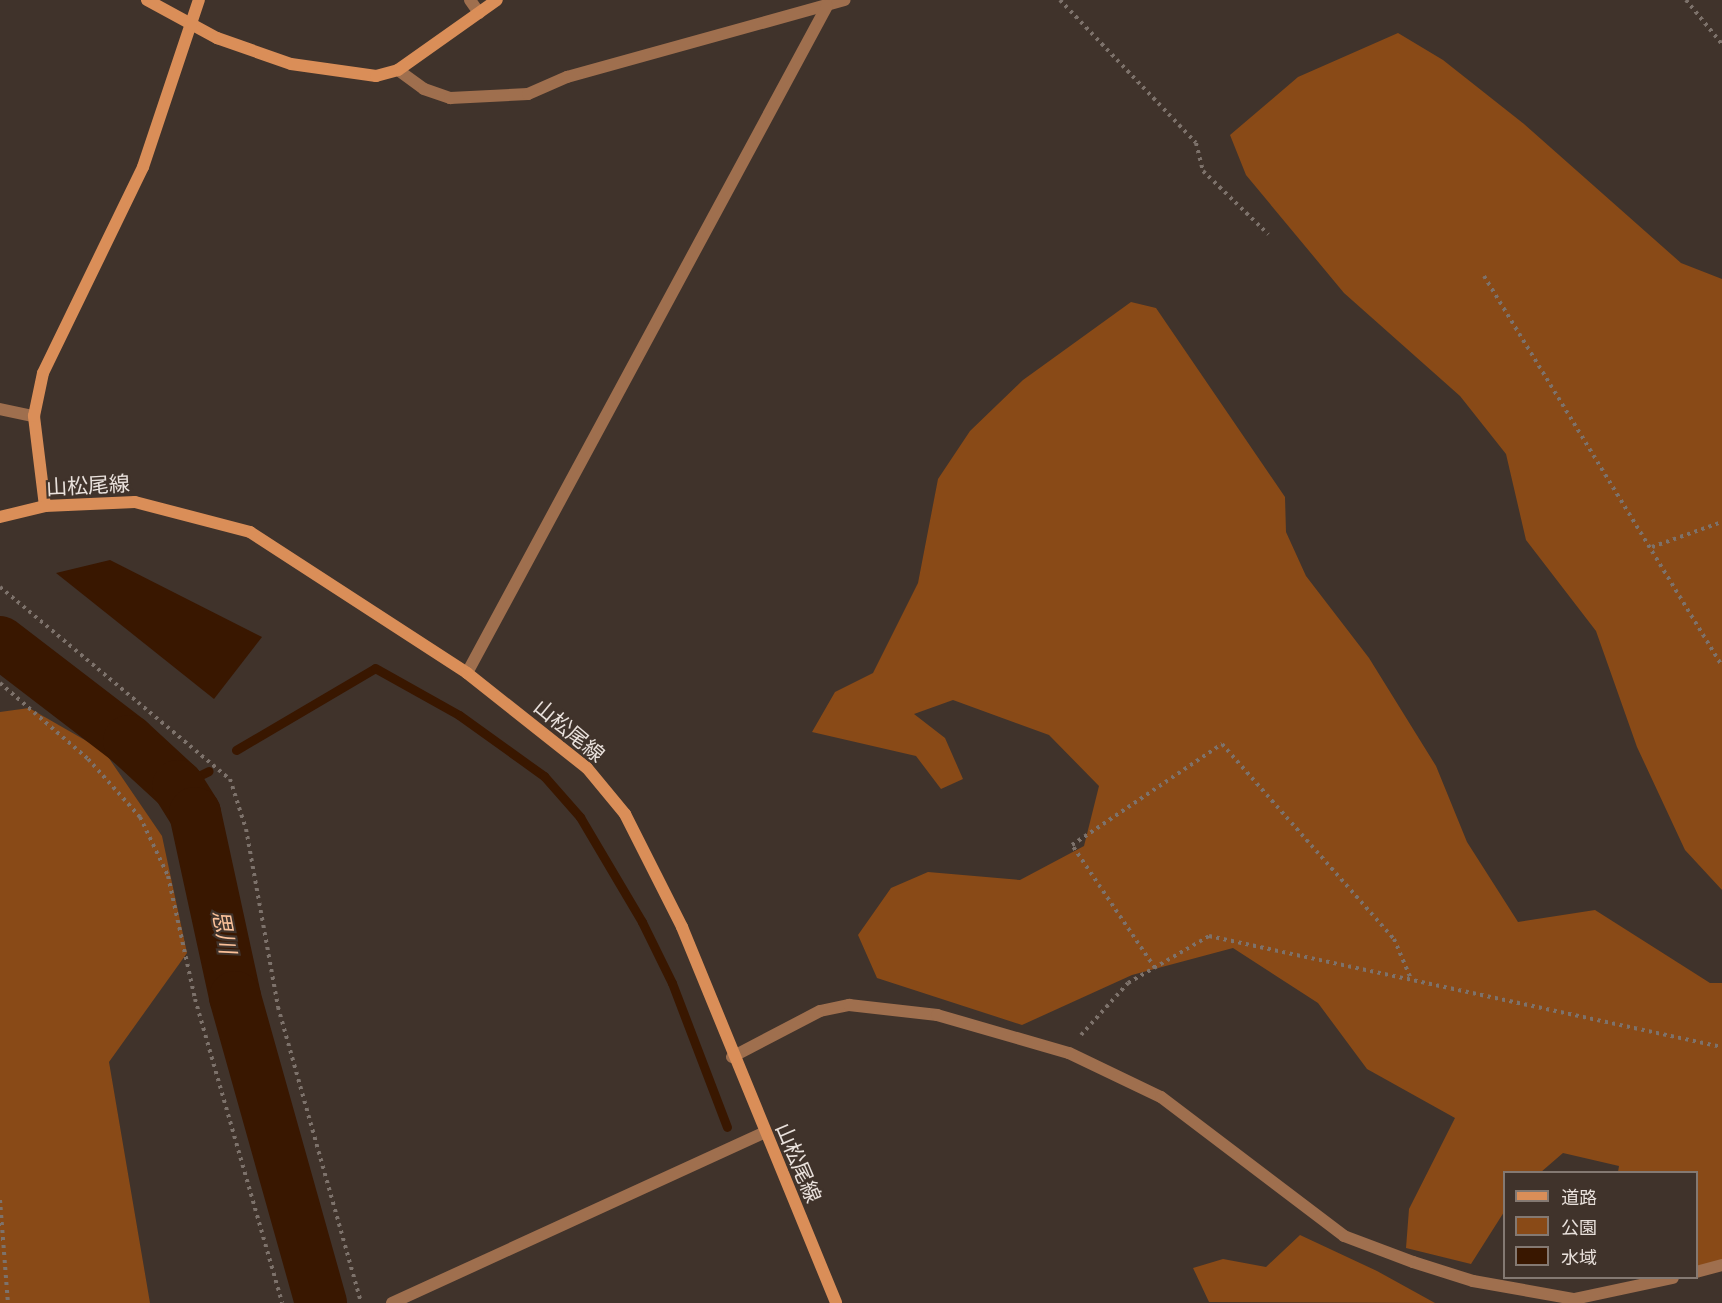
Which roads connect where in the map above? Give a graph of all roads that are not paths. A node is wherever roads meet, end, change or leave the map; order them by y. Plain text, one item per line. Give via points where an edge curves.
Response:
1 (147, 0) edge
2 (199, 0) edge
3 (470, 0) edge
4 (498, 0) edge
5 (845, 0) edge
6 (827, 6) junction
7 (479, 13) junction
8 (193, 25) junction
9 (398, 70) junction
10 (0, 409) edge
11 (34, 416) junction
12 (45, 506) junction
13 (0, 517) edge
14 (467, 673) junction
15 (732, 1057) junction
16 (764, 1133) junction
17 (1722, 1265) edge
18 (1698, 1271) edge
19 (1668, 1279) edge
20 (392, 1303) edge
21 (836, 1303) edge

1 - 8 main road
2 - 8 main road
3 - 7 street
4 - 7 main road
5 - 6 street
6 - 9 street via 567,76 528,94 450,98 424,89
6 - 14 street
7 - 9 main road
8 - 9 main road via 291,64 376,76
8 - 11 main road via 143,168 43,373
10 - 11 street
11 - 12 main road
12 - 13 main road, 山松尾線
12 - 14 main road, 山松尾線 via 135,502 250,532
14 - 15 main road, 山松尾線 via 586,768 625,814 682,927
15 - 16 main road, 山松尾線
15 - 19 street via 820,1011 849,1005 937,1015 1068,1053 1187,1113 1344,1236 1403,1258 1473,1281 1574,1299
16 - 20 street
16 - 21 main road, 山松尾線
17 - 18 street

